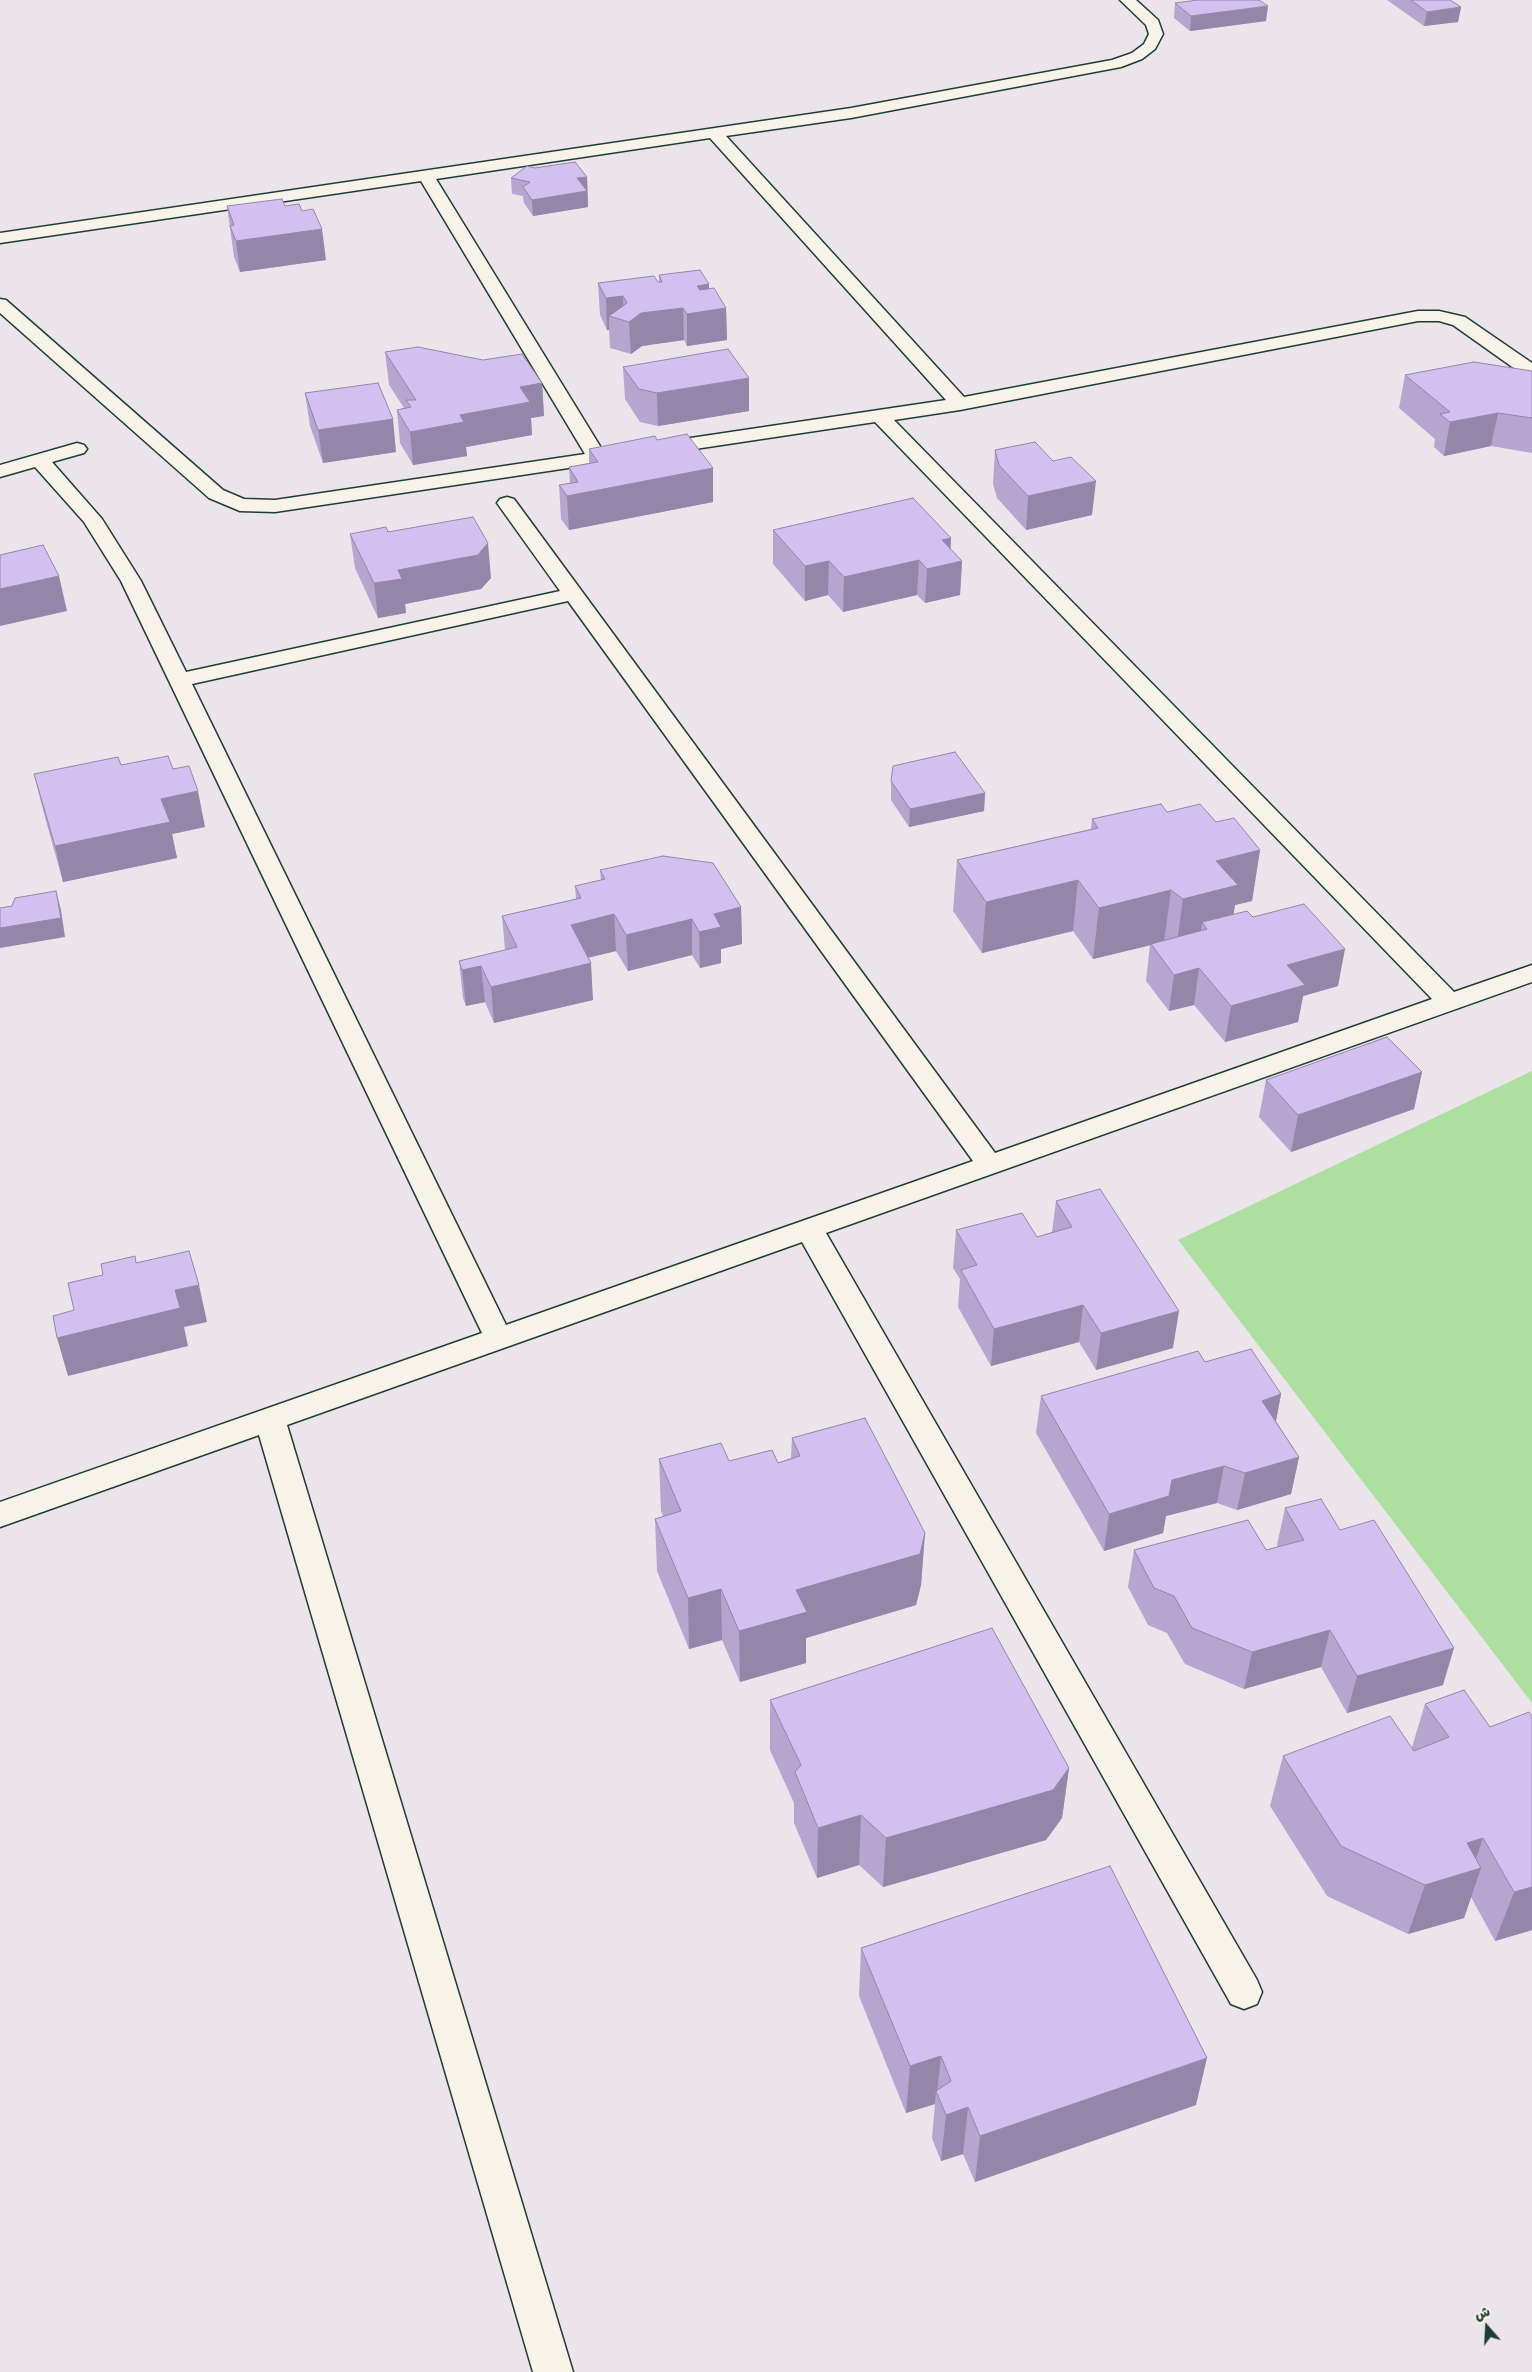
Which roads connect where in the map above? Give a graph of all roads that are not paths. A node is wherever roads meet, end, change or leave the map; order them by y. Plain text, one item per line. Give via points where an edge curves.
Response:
1 (1127, 0) edge
2 (714, 133) junction
3 (426, 176) junction
4 (0, 238) edge
5 (0, 304) edge
6 (1532, 372) edge
7 (960, 404) junction
8 (880, 416) junction
9 (77, 449) dead end
10 (597, 458) junction
11 (39, 460) junction
12 (0, 472) edge
13 (507, 503) dead end
14 (573, 594) junction
15 (181, 680) junction
16 (1532, 973) edge
17 (1449, 1002) junction
18 (990, 1165) junction
19 (809, 1230) junction
20 (499, 1339) junction
21 (270, 1420) junction
22 (0, 1515) edge
23 (1244, 1992) dead end
24 (553, 2372) edge

1 - 2 street via 1153,23 1156,34 1144,51 1116,64 851,113
2 - 3 street
2 - 7 street
3 - 4 street
3 - 10 street
5 - 10 street via 216,494 240,505 275,506
6 - 7 street via 1459,321 1428,315
7 - 8 street
8 - 10 street
8 - 17 street
9 - 11 street
11 - 12 street
11 - 15 street via 92,519 113,549
13 - 14 street
14 - 15 street
14 - 18 street
15 - 20 street
16 - 17 street
17 - 18 street
18 - 19 street
19 - 20 street
19 - 23 street
20 - 21 street
21 - 22 street
21 - 24 street

